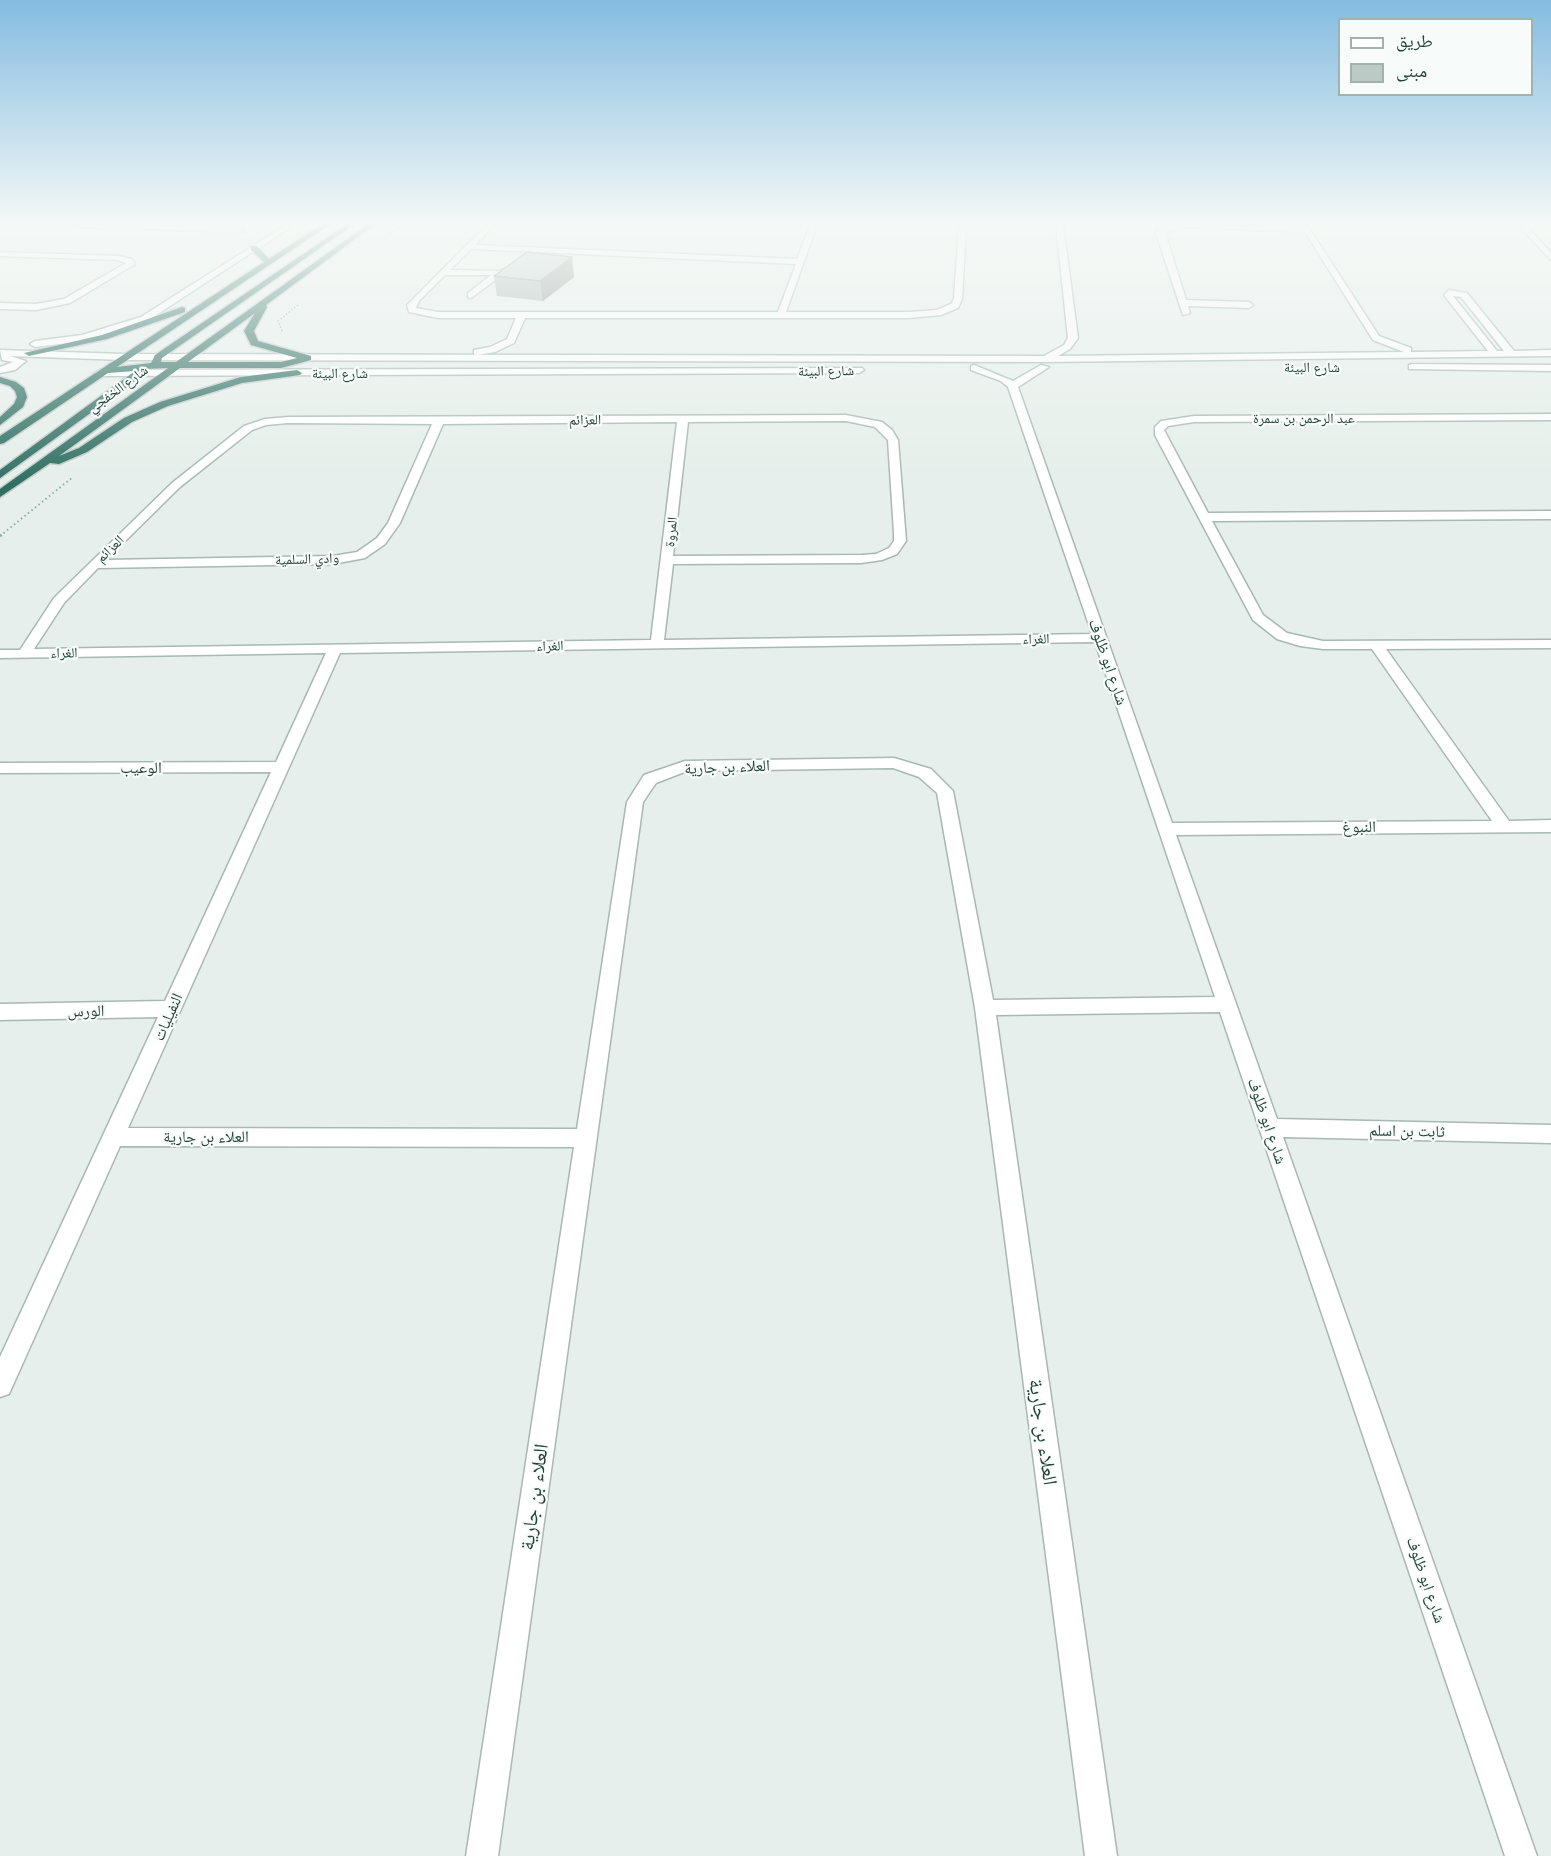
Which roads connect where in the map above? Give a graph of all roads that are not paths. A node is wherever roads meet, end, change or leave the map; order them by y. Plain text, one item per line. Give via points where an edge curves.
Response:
1 (156, 312) edge
2 (177, 312) edge
3 (194, 312) edge
4 (226, 312) edge
5 (252, 312) edge
6 (260, 312) edge
7 (420, 312) edge
8 (782, 312) edge
9 (935, 312) edge
10 (1070, 312) edge
11 (1359, 312) edge
12 (1462, 312) edge
13 (1478, 312) edge
14 (522, 315) junction
15 (781, 315) junction
16 (514, 337) junction
17 (1073, 338) junction
18 (1376, 338) junction
19 (0, 343) edge
20 (0, 353) edge
21 (29, 353) junction
22 (1551, 353) edge
23 (1496, 354) junction
24 (1512, 354) junction
25 (1365, 355) junction
26 (1436, 355) junction
27 (125, 357) junction
28 (188, 357) junction
29 (0, 358) edge
30 (308, 358) junction
31 (1124, 358) junction
32 (417, 359) junction
33 (589, 359) junction
34 (156, 361) junction
35 (1551, 362) edge
36 (1044, 363) junction
37 (178, 364) junction
38 (1300, 367) dead end
39 (1405, 367) dead end
40 (974, 368) junction
41 (1423, 368) junction
42 (1551, 368) edge
43 (0, 370) edge
44 (140, 370) junction
45 (100, 373) junction
46 (297, 373) junction
47 (165, 374) junction
48 (0, 380) edge
49 (1013, 386) junction
50 (1551, 417) edge
51 (683, 419) junction
52 (0, 422) edge
53 (438, 422) junction
54 (0, 441) edge
55 (36, 467) junction
56 (0, 475) edge
57 (0, 494) edge
58 (1551, 515) edge
59 (1204, 517) junction
60 (668, 560) junction
61 (95, 564) junction
62 (1100, 638) junction
63 (1551, 644) edge
64 (657, 645) junction
65 (1377, 645) junction
66 (335, 649) junction
67 (25, 653) junction
68 (0, 654) edge
69 (281, 767) junction
70 (0, 768) edge
71 (1504, 826) junction
72 (1551, 826) edge
73 (1166, 829) junction
74 (1227, 1004) junction
75 (985, 1008) junction
76 (171, 1010) junction
77 (0, 1012) edge
78 (1270, 1128) junction
79 (113, 1137) junction
80 (586, 1138) junction
81 (1548, 1138) edge
82 (0, 1385) edge
83 (482, 1856) edge
84 (1101, 1856) edge
85 (1521, 1856) edge

1 - 19 street via 100,333 44,344
2 - 21 highway via 124,332
3 - 27 highway, شارع الخفجي
4 - 34 highway
5 - 28 highway, شارع الخفجي
6 - 30 highway via 249,331 254,343
7 - 14 street
8 - 15 street
9 - 15 street
10 - 17 street
11 - 18 street
12 - 23 street
13 - 24 street
14 - 15 street
14 - 16 street
16 - 32 street via 485,351 438,353
16 - 33 street via 526,349 573,353
17 - 31 street via 1090,350
17 - 36 street
18 - 25 street via 1374,347
18 - 26 street
20 - 21 street, شارع البيئة
21 - 27 street, شارع البيئة
22 - 24 street, شارع البيئة
23 - 24 street, شارع البيئة
23 - 26 street, شارع البيئة
25 - 26 street, شارع البيئة
25 - 31 street, شارع البيئة
27 - 34 street, شارع البيئة
27 - 44 highway via 134,360
27 - 45 highway, شارع الخفجي
28 - 30 street, شارع البيئة
28 - 34 street, شارع البيئة
28 - 37 highway, شارع الخفجي
29 - 43 street via 21,361
30 - 32 street, شارع البيئة
30 - 37 highway via 280,365
31 - 36 street, شارع البيئة
32 - 33 street, شارع البيئة
33 - 36 street, شارع البيئة
34 - 37 highway
34 - 44 highway
34 - 47 highway via 158,371
35 - 41 street via 1453,363
36 - 38 street, شارع البيئة
36 - 40 street, شارع البيئة
36 - 49 street
37 - 47 highway, شارع الخفجي
39 - 41 street
40 - 46 street, شارع البيئة
40 - 49 street via 990,372
41 - 42 street
44 - 45 street, شارع البيئة
44 - 47 street, شارع البيئة
44 - 56 highway
45 - 54 highway, شارع الخفجي
46 - 47 street, شارع البيئة
46 - 55 highway via 241,380 164,404 128,420 83,450
47 - 55 highway, شارع الخفجي
48 - 52 highway via 14,384 22,397 19,405
49 - 62 street, شارع ابو ظلوف
50 - 59 street, عبد الرحمن بن سمرة via 1194,419 1165,423 1159,429 1160,435
51 - 53 street, العزائم
51 - 60 street, المروة
51 - 60 street, العزائم via 846,418 878,424 893,440 900,541 893,551 878,557
53 - 61 street, العزائم via 288,420 248,428 176,485
53 - 61 street, وادي السلمية via 394,523 381,541 361,555 333,560
55 - 57 highway, شارع الخفجي
58 - 59 street
59 - 65 street, عبد الرحمن بن سمرة via 1258,617 1268,627 1300,642
60 - 64 street, المروة
61 - 67 street, العزائم via 59,601
62 - 64 street, الغراء
62 - 73 street, شارع ابو ظلوف
63 - 65 street, عبد الرحمن بن سمرة
64 - 66 street, الغراء
65 - 71 street
66 - 67 street, الغراء
66 - 69 street, النفيليات
67 - 68 street, الغراء
69 - 70 street, الوعيب
69 - 76 street, النفيليات
71 - 72 street, النبوغ
71 - 73 street, النبوغ
73 - 74 street, شارع ابو ظلوف
74 - 75 street
74 - 78 street, شارع ابو ظلوف
75 - 80 street, العلاء بن جارية via 945,791 925,773 894,763 685,766 650,779 635,802
75 - 84 street, العلاء بن جارية
76 - 77 street, الورس
76 - 79 street, النفيليات
78 - 81 street, ثابت بن اسلم
78 - 85 street, شارع ابو ظلوف
79 - 80 street, العلاء بن جارية
79 - 82 street, النفيليات
80 - 83 street, العلاء بن جارية

